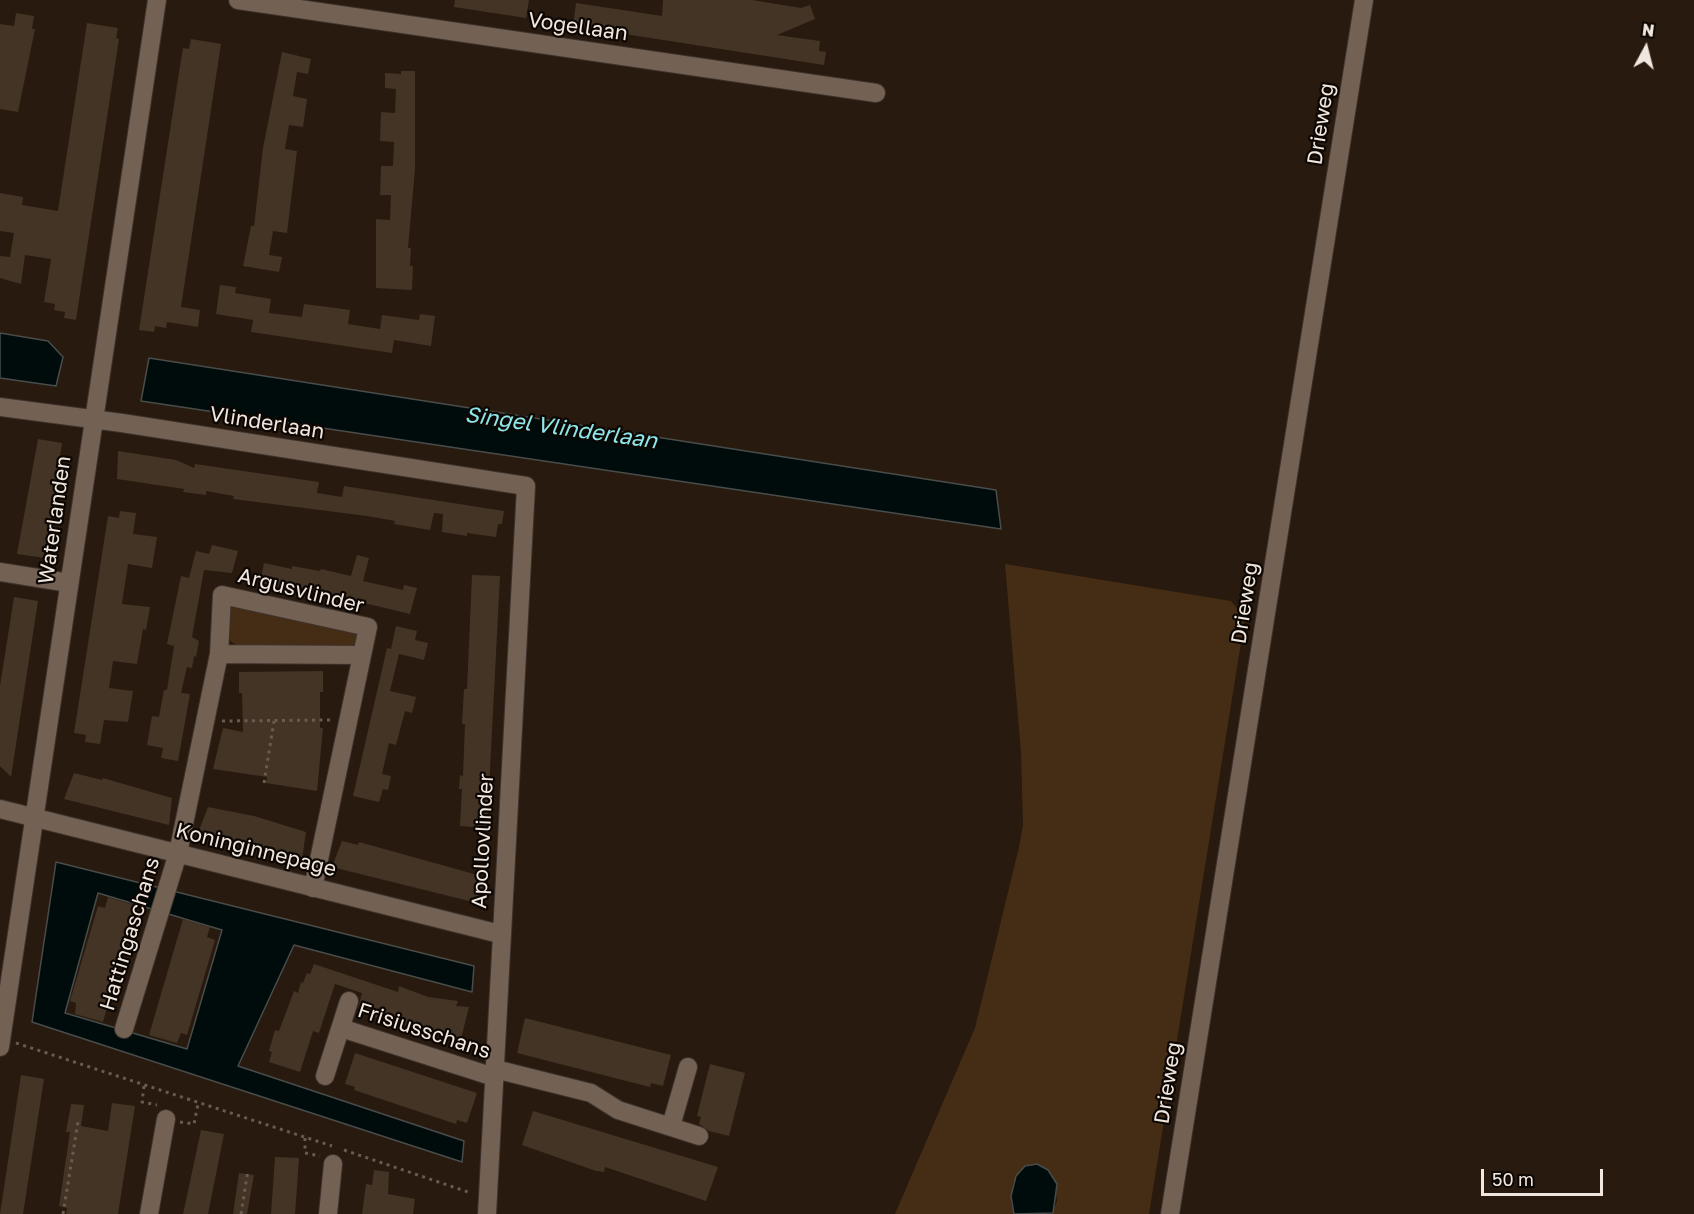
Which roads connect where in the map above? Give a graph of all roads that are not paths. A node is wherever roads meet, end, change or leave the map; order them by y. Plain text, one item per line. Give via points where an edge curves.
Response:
1 (157, 0) edge
2 (238, 0) edge
3 (1364, 0) edge
4 (876, 93) dead end
5 (0, 407) edge
6 (93, 419) junction
7 (526, 486) joint
8 (0, 572) edge
9 (69, 583) junction
10 (219, 654) junction
11 (361, 656) junction
12 (0, 809) edge
13 (34, 817) junction
14 (178, 853) junction
15 (313, 888) junction
16 (500, 934) junction
17 (349, 1001) dead end
18 (341, 1028) junction
19 (124, 1029) dead end
20 (1, 1042) edge
21 (688, 1067) dead end
22 (494, 1073) junction
23 (325, 1076) dead end
24 (166, 1119) dead end
25 (671, 1126) junction
26 (699, 1136) dead end
27 (333, 1164) road end
28 (487, 1206) edge
29 (149, 1214) edge
30 (328, 1214) edge
31 (1170, 1214) edge

1 - 6 street, Waterlanden
2 - 4 street, Vogellaan
3 - 31 street, Drieweg
5 - 6 street, Vlinderlaan
6 - 7 street, Vlinderlaan
6 - 9 street, Waterlanden
7 - 16 street, Apollovlinder
8 - 9 street
9 - 13 street, Waterlanden
10 - 11 street
10 - 11 street, Argusvlinder via 222,595 368,627
10 - 14 street, Argusvlinder
11 - 15 street, Argusvlinder
12 - 13 street, Koninginnepage
13 - 14 street, Koninginnepage
13 - 20 street, Waterlanden
14 - 15 street, Koninginnepage
14 - 19 street, Hattingaschans
15 - 16 street, Koninginnepage
16 - 22 street, Apollovlinder
17 - 18 street, Frisiusschans
18 - 22 street, Frisiusschans
18 - 23 street, Frisiusschans
21 - 25 street
22 - 25 street, Frisiusschans via 591,1093 618,1110
22 - 28 street, Apollovlinder
24 - 29 street
25 - 26 street, Frisiusschans
27 - 30 street

